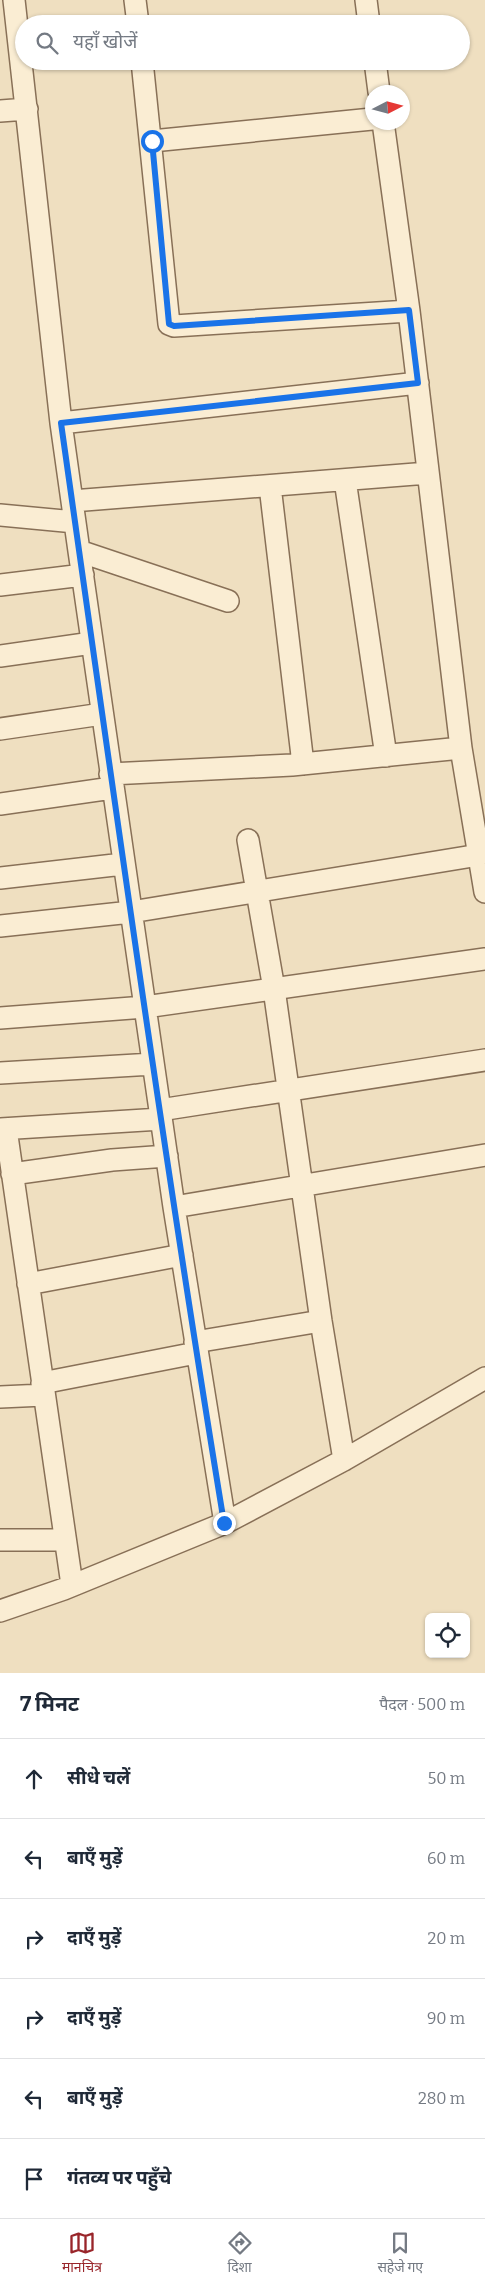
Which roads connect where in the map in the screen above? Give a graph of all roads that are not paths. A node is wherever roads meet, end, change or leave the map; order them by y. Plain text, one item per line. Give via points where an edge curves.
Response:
1 (14, 0) edge
2 (135, 0) edge
3 (366, 0) edge
4 (16, 15) edge
5 (137, 15) edge
6 (368, 15) edge
7 (22, 70) edge
8 (143, 70) edge
9 (376, 70) edge
10 (378, 85) edge
11 (27, 109) junction
12 (0, 111) edge
13 (365, 120) edge
14 (384, 130) edge
15 (152, 141) junction
16 (409, 310) junction
17 (418, 383) junction
18 (61, 423) junction
19 (428, 473) junction
20 (345, 480) junction
21 (270, 486) junction
22 (74, 512) junction
23 (0, 514) edge
24 (79, 551) junction
25 (83, 575) junction
26 (0, 585) edge
27 (228, 601) dead end
28 (92, 643) junction
29 (0, 656) edge
30 (102, 714) junction
31 (0, 729) edge
32 (461, 748) junction
33 (386, 756) junction
34 (303, 764) junction
35 (111, 781) junction
36 (0, 804) edge
37 (248, 840) dead end
38 (479, 855) junction
39 (124, 864) junction
40 (0, 878) edge
41 (257, 891) junction
42 (485, 892) edge
43 (131, 912) junction
44 (0, 926) edge
45 (485, 958) edge
46 (274, 989) junction
47 (145, 1007) junction
48 (0, 1018) edge
49 (485, 1060) edge
50 (153, 1064) junction
51 (0, 1073) edge
52 (288, 1090) junction
53 (160, 1114) junction
54 (3, 1129) edge
55 (485, 1155) edge
56 (167, 1156) junction
57 (12, 1174) junction
58 (302, 1184) junction
59 (174, 1207) junction
60 (182, 1255) junction
61 (28, 1284) junction
62 (321, 1321) junction
63 (195, 1348) junction
64 (485, 1378) edge
65 (43, 1389) junction
66 (0, 1397) edge
67 (344, 1460) junction
68 (224, 1523) junction
69 (0, 1540) edge
70 (65, 1540) junction
71 (72, 1585) junction
72 (0, 1611) edge

1 - 4 street
2 - 5 street
3 - 6 street
7 - 11 street
8 - 15 street
9 - 10 street
11 - 12 street
11 - 18 street
13 - 15 street
14 - 16 street
15 - 16 street via 169,324
16 - 17 street
17 - 18 street
17 - 19 street
18 - 22 street
19 - 20 street
19 - 32 street
20 - 21 street
20 - 33 street
21 - 22 street
21 - 34 street
22 - 23 street
22 - 24 street
24 - 25 street
24 - 27 street
25 - 26 street
25 - 28 street
28 - 29 street
28 - 30 street
30 - 31 street
30 - 35 street
32 - 33 street
32 - 38 street
33 - 34 street
34 - 35 street
35 - 36 street
35 - 39 street
37 - 41 street
38 - 41 street
38 - 42 street
39 - 40 street
39 - 43 street
41 - 43 street
41 - 46 street
43 - 44 street
43 - 47 street
45 - 46 street
46 - 47 street
46 - 52 street
47 - 48 street
47 - 50 street
49 - 52 street
50 - 51 street
50 - 53 street
52 - 53 street
52 - 58 street
53 - 54 street
53 - 56 street
54 - 57 street
55 - 58 street
56 - 57 street
56 - 59 street
57 - 61 street
58 - 59 street
58 - 62 street
59 - 60 street
60 - 61 street
60 - 63 street
61 - 65 street
62 - 63 street
62 - 67 street
63 - 65 street
63 - 68 street
64 - 67 street
65 - 66 street
65 - 70 street
67 - 68 street
68 - 71 street
69 - 70 street
70 - 71 street
71 - 72 street

